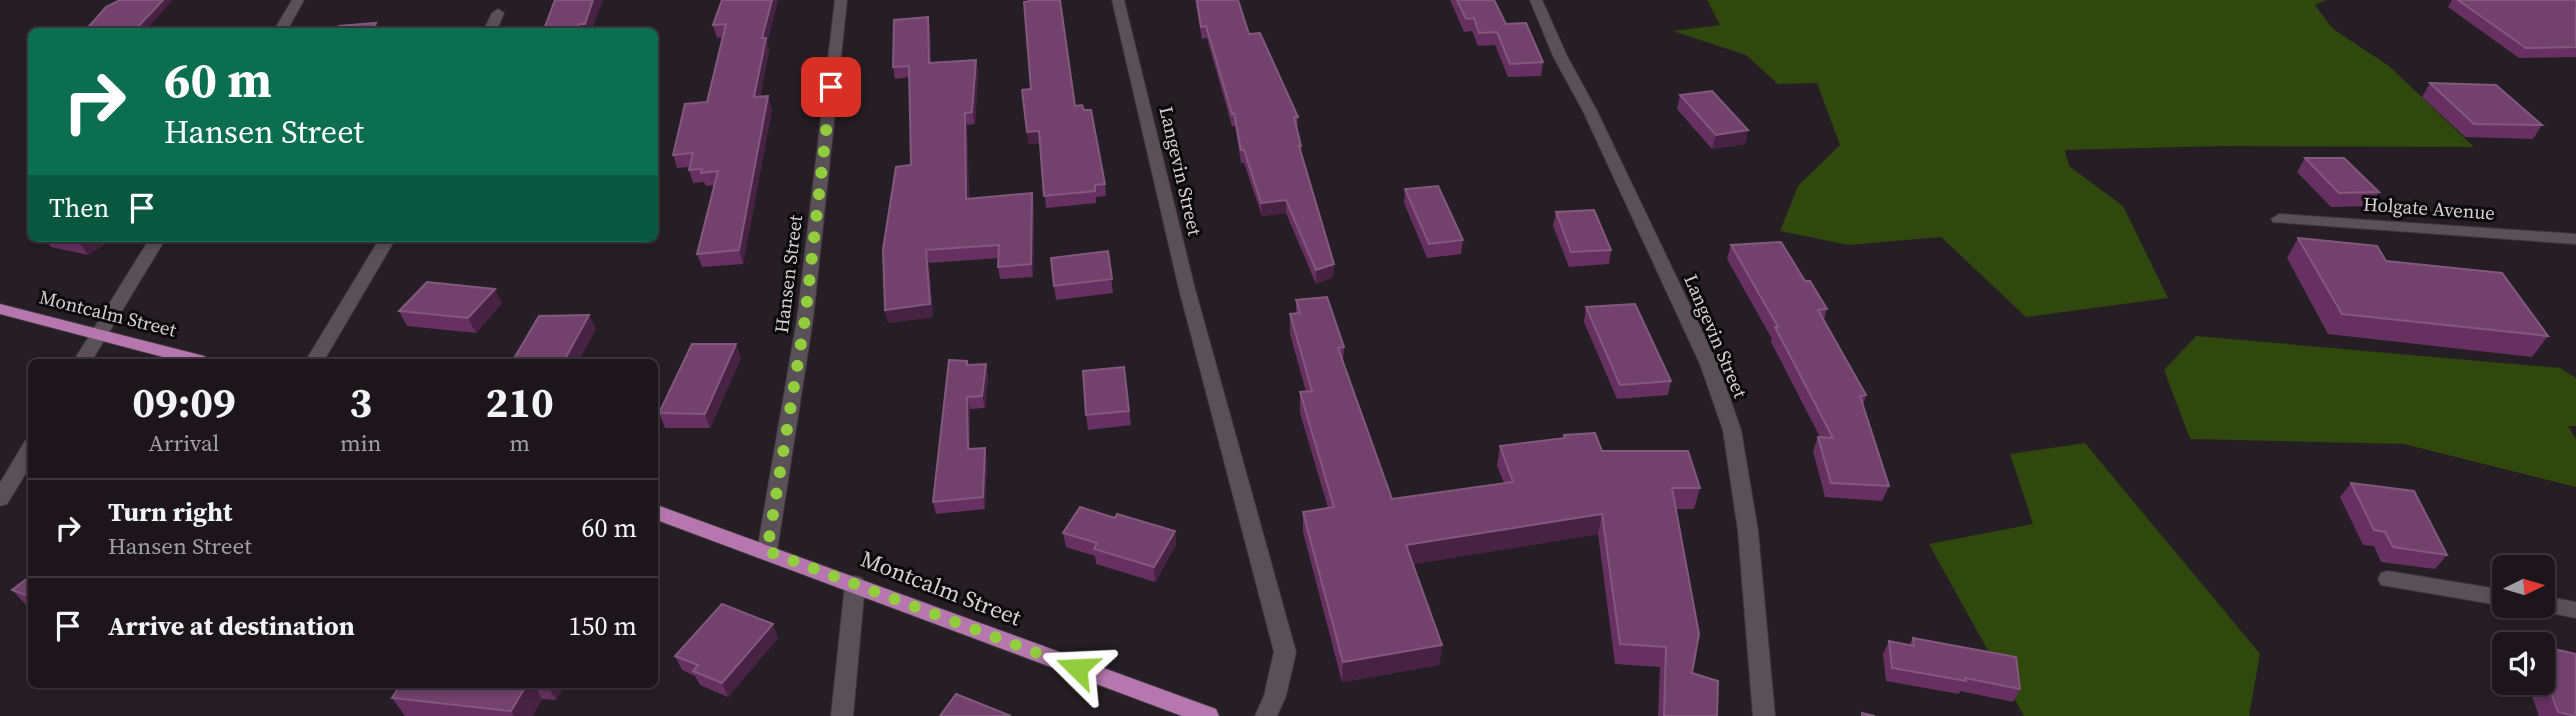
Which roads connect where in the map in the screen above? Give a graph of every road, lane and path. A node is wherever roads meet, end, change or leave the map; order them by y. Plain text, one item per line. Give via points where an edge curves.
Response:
1 (298, 0) edge
2 (841, 0) edge
3 (1118, 0) edge
4 (1536, 0) edge
5 (498, 13) dead end
6 (281, 28) edge
7 (491, 28) edge
8 (2279, 219) dead end
9 (2576, 239) edge
10 (156, 242) edge
11 (386, 242) edge
12 (0, 309) edge
13 (99, 334) junction
14 (84, 359) edge
15 (193, 359) edge
16 (316, 359) edge
17 (28, 453) edge
18 (0, 499) edge
19 (658, 512) edge
20 (767, 551) junction
21 (2389, 579) dead end
22 (855, 584) junction
23 (2492, 596) edge
24 (2555, 606) edge
25 (2576, 610) edge
26 (842, 716) edge
27 (1208, 716) edge
28 (1266, 716) edge
29 (1764, 716) edge

1 - 6 street
2 - 20 street, Hansen Street via 805,319
3 - 28 street, Langevin Street via 1187,289 1285,652
4 - 29 street, Langevin Street via 1709,364 1732,430 1748,531
5 - 7 street
8 - 9 street, Holgate Avenue
10 - 13 street
11 - 16 street
12 - 13 main road, Montcalm Street
13 - 14 street
13 - 15 main road, Montcalm Street
17 - 18 street
19 - 20 main road, Montcalm Street
20 - 22 main road, Montcalm Street
21 - 23 street
22 - 26 street
22 - 27 main road, Montcalm Street
24 - 25 street

